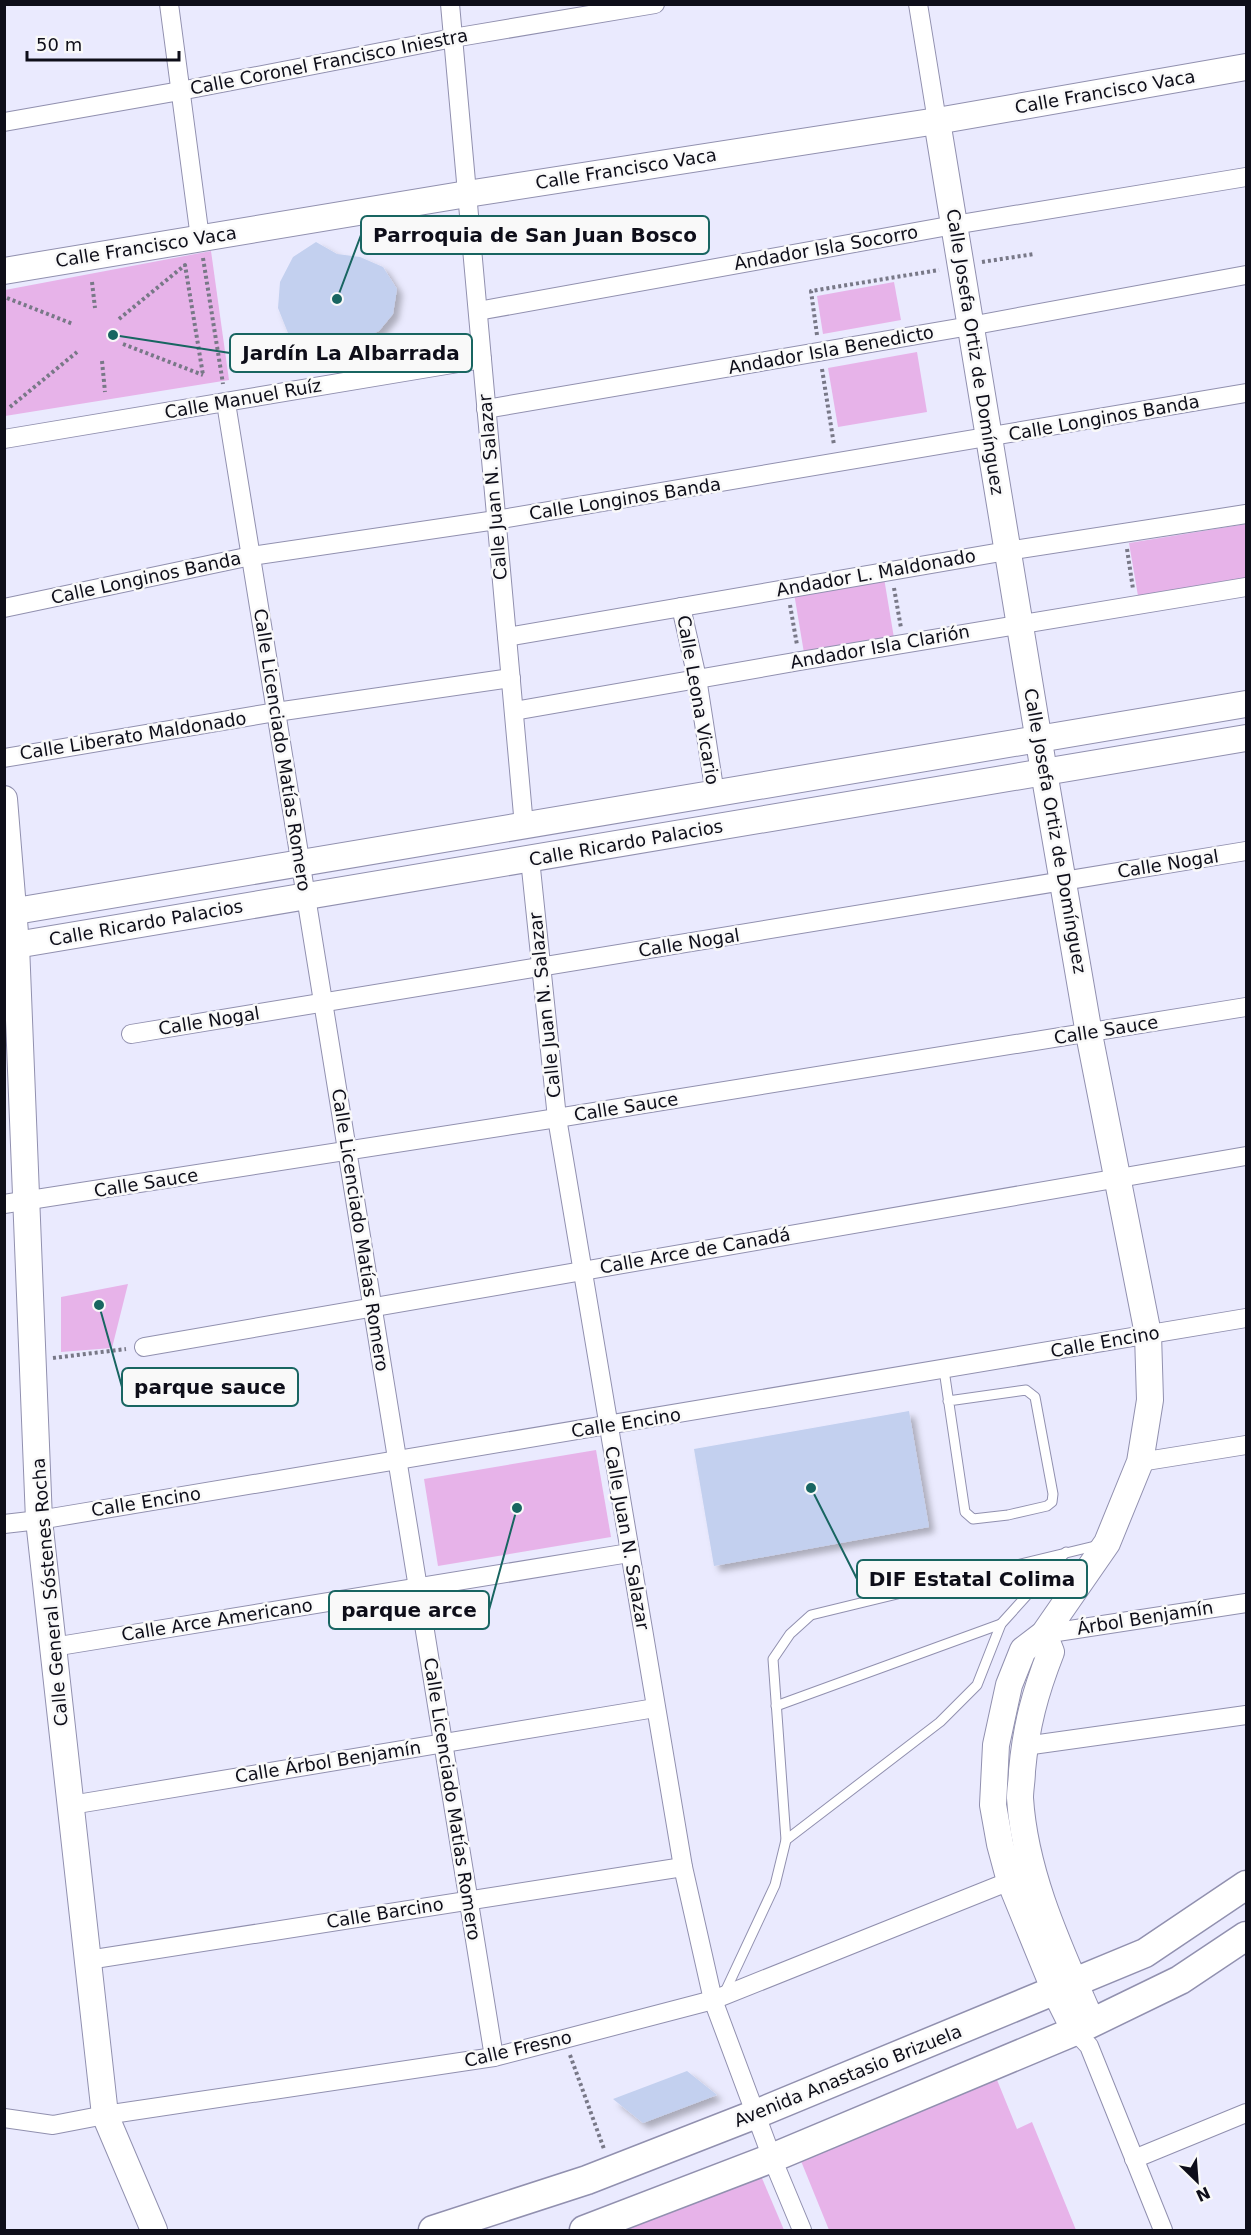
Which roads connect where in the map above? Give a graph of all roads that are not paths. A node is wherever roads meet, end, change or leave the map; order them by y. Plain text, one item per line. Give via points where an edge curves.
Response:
1 (169, 4) edge
2 (450, 4) edge
3 (655, 4) edge
4 (918, 4) edge
5 (453, 38) junction
6 (1246, 67) edge
7 (180, 91) junction
8 (937, 121) junction
9 (4, 122) edge
10 (1246, 177) edge
11 (467, 194) junction
12 (954, 225) junction
13 (200, 238) junction
14 (4, 271) edge
15 (1246, 275) edge
16 (478, 311) junction
17 (970, 326) junction
18 (482, 358) junction
19 (1246, 393) edge
20 (226, 403) junction
21 (486, 410) junction
22 (988, 438) junction
23 (4, 439) edge
24 (1246, 514) edge
25 (496, 520) junction
26 (1007, 551) junction
27 (251, 556) junction
28 (1246, 587) edge
29 (681, 607) junction
30 (4, 608) edge
31 (1019, 624) junction
32 (507, 637) junction
33 (511, 678) junction
34 (696, 678) junction
35 (1246, 705) edge
36 (514, 711) junction
37 (276, 712) junction
38 (1246, 738) edge
39 (1038, 739) junction
40 (4, 758) edge
41 (1044, 772) junction
42 (715, 794) junction
43 (5, 800) edge
44 (524, 826) junction
45 (1246, 851) edge
46 (530, 859) junction
47 (301, 863) junction
48 (1064, 881) junction
49 (306, 897) junction
50 (9, 912) edge
51 (10, 946) edge
52 (540, 967) junction
53 (323, 1003) junction
54 (1246, 1007) edge
55 (131, 1034) dead end
56 (1089, 1034) junction
57 (13, 1084) edge
58 (557, 1118) junction
59 (347, 1150) junction
60 (1246, 1156) edge
61 (1116, 1179) junction
62 (15, 1203) edge
63 (581, 1271) junction
64 (373, 1307) junction
65 (1246, 1318) edge
66 (1148, 1334) junction
67 (144, 1347) road end
68 (944, 1370) junction
69 (948, 1401) junction
70 (608, 1426) junction
71 (1246, 1445) edge
72 (398, 1461) junction
73 (1140, 1462) junction
74 (39, 1520) junction
75 (4, 1524) edge
76 (1107, 1543) junction
77 (1066, 1552) junction
78 (629, 1553) junction
79 (418, 1587) junction
80 (1246, 1603) edge
81 (1001, 1624) junction
82 (1044, 1634) junction
83 (53, 1647) junction
84 (776, 1706) junction
85 (655, 1708) junction
86 (1246, 1715) edge
87 (443, 1743) junction
88 (1025, 1746) junction
89 (71, 1805) junction
90 (786, 1840) junction
91 (683, 1867) junction
92 (1010, 1881) junction
93 (1246, 1885) edge
94 (468, 1900) junction
95 (1246, 1936) edge
96 (88, 1960) junction
97 (1064, 1986) junction
98 (718, 1999) junction
99 (1085, 2033) junction
100 (494, 2057) junction
101 (1246, 2113) edge
102 (756, 2114) junction
103 (105, 2115) junction
104 (4, 2118) edge
105 (772, 2158) junction
106 (1134, 2159) junction
107 (154, 2230) edge
108 (433, 2230) edge
109 (584, 2230) edge
110 (802, 2230) edge
111 (1163, 2230) edge

1 - 7 street
2 - 5 street, Calle Juan N. Salazar
3 - 5 street, Calle Coronel Francisco Iniestra
4 - 8 street, Calle Josefa Ortiz de Domínguez
5 - 7 street, Calle Coronel Francisco Iniestra
5 - 11 street, Calle Juan N. Salazar
6 - 8 street, Calle Francisco Vaca
7 - 9 street, Calle Coronel Francisco Iniestra
7 - 13 street
8 - 11 street, Calle Francisco Vaca
8 - 12 street, Calle Josefa Ortiz de Domínguez
10 - 12 street, Andador Isla Socorro
11 - 13 street, Calle Francisco Vaca
11 - 16 street, Calle Juan N. Salazar
12 - 16 street, Andador Isla Socorro
12 - 17 street, Calle Josefa Ortiz de Domínguez
13 - 14 street, Calle Francisco Vaca
15 - 17 street, Andador Isla Benedicto
16 - 18 street, Calle Juan N. Salazar
17 - 21 street, Andador Isla Benedicto
17 - 22 street, Calle Josefa Ortiz de Domínguez
18 - 20 street, Calle Manuel Ruíz
18 - 21 street, Calle Juan N. Salazar
19 - 22 street, Calle Longinos Banda
20 - 23 street, Calle Manuel Ruíz
20 - 27 street, Calle Licenciado Matías Romero
21 - 25 street, Calle Juan N. Salazar
22 - 25 street, Calle Longinos Banda
22 - 26 street, Calle Josefa Ortiz de Domínguez
24 - 26 street, Andador L. Maldonado
25 - 27 street, Calle Longinos Banda
25 - 32 street, Calle Juan N. Salazar
26 - 29 street, Andador L. Maldonado
26 - 31 street, Calle Josefa Ortiz de Domínguez
27 - 30 street, Calle Longinos Banda
27 - 37 street, Calle Licenciado Matías Romero
28 - 31 street, Andador Isla Clarión
29 - 32 street, Andador L. Maldonado
29 - 34 street, Calle Leona Vicario
31 - 34 street, Andador Isla Clarión
31 - 39 street, Calle Josefa Ortiz de Domínguez
32 - 33 street, Calle Juan N. Salazar
33 - 36 street, Calle Juan N. Salazar
33 - 37 street, Calle Liberato Maldonado
34 - 36 street, Andador Isla Clarión
34 - 42 street, Calle Leona Vicario
35 - 39 street, Calle Ricardo Palacios
36 - 44 street, Calle Juan N. Salazar
37 - 40 street, Calle Liberato Maldonado
37 - 47 street, Calle Licenciado Matías Romero
38 - 41 street, Calle Ricardo Palacios
39 - 41 street, Calle Josefa Ortiz de Domínguez
39 - 42 street, Calle Ricardo Palacios
41 - 46 street, Calle Ricardo Palacios
41 - 48 street, Calle Josefa Ortiz de Domínguez
42 - 44 street, Calle Ricardo Palacios
43 - 50 street, Calle General Sóstenes Rocha
44 - 47 street, Calle Ricardo Palacios
45 - 48 street, Calle Nogal
46 - 49 street, Calle Ricardo Palacios
46 - 52 street, Calle Juan N. Salazar
47 - 49 street, Calle Licenciado Matías Romero
47 - 50 street, Calle Ricardo Palacios
48 - 52 street, Calle Nogal
48 - 56 street, Calle Josefa Ortiz de Domínguez
49 - 51 street, Calle Ricardo Palacios
49 - 53 street, Calle Licenciado Matías Romero
50 - 51 street, Calle General Sóstenes Rocha
51 - 57 street, Calle General Sóstenes Rocha
52 - 53 street, Calle Nogal
52 - 58 street, Calle Juan N. Salazar
53 - 55 street, Calle Nogal
53 - 59 street, Calle Licenciado Matías Romero
54 - 56 street, Calle Sauce
56 - 58 street, Calle Sauce
56 - 61 street, Calle Josefa Ortiz de Domínguez
57 - 62 street, Calle General Sóstenes Rocha
58 - 59 street, Calle Sauce
58 - 63 street, Calle Juan N. Salazar
59 - 62 street, Calle Sauce
59 - 64 street, Calle Licenciado Matías Romero
60 - 61 street, Calle Arce de Canadá
61 - 63 street, Calle Arce de Canadá
61 - 66 street, Calle Josefa Ortiz de Domínguez
62 - 74 street, Calle General Sóstenes Rocha via 33,1360
63 - 64 street, Calle Arce de Canadá
63 - 70 street, Calle Juan N. Salazar
64 - 67 street, Calle Arce de Canadá
64 - 72 street, Calle Licenciado Matías Romero
65 - 66 street, Calle Encino
66 - 68 street, Calle Encino
66 - 73 street, Calle Josefa Ortiz de Domínguez via 1150,1400
68 - 69 lane
68 - 70 street, Calle Encino
69 - 69 lane via 968,1517 1008,1515 1052,1502 1035,1397 1031,1393 1026,1390
70 - 72 street, Calle Encino
70 - 78 street, Calle Juan N. Salazar
71 - 73 street
72 - 74 street, Calle Encino
72 - 79 street, Calle Licenciado Matías Romero
73 - 76 street, Calle Josefa Ortiz de Domínguez
74 - 75 street, Calle Encino
74 - 83 street, Calle General Sóstenes Rocha
76 - 77 lane
76 - 82 street, Calle Josefa Ortiz de Domínguez
77 - 81 lane
77 - 84 lane via 811,1615 790,1634 773,1659
78 - 79 street, Calle Arce Americano
78 - 85 street, Calle Juan N. Salazar
79 - 83 street, Calle Arce Americano
79 - 87 street, Calle Licenciado Matías Romero
80 - 82 street, Árbol Benjamín
81 - 84 lane
81 - 90 lane via 976,1685 940,1722
82 - 88 street, Calle Josefa Ortiz de Domínguez via 1051,1652 1035,1693
82 - 92 street, Calle Josefa Ortiz de Domínguez via 1023,1650 1009,1685 996,1745 993,1805
83 - 89 street, Calle General Sóstenes Rocha
84 - 90 lane
85 - 87 street, Calle Árbol Benjamín
85 - 91 street, Calle Juan N. Salazar
86 - 88 street
87 - 89 street, Calle Árbol Benjamín
87 - 94 street, Calle Licenciado Matías Romero
88 - 97 street, Calle Josefa Ortiz de Domínguez via 1020,1796 1025,1839
89 - 96 street, Calle General Sóstenes Rocha
90 - 98 lane via 774,1885
91 - 94 street, Calle Barcino
91 - 98 street, Calle Juan N. Salazar
92 - 97 street, Calle Josefa Ortiz de Domínguez
92 - 98 street, Calle Fresno
93 - 97 main road, Avenida Anastasio Brizuela via 1145,1953
94 - 96 street, Calle Barcino
94 - 100 street, Calle Licenciado Matías Romero
95 - 99 main road via 1180,1980
96 - 103 street, Calle General Sóstenes Rocha
97 - 99 street, Calle Josefa Ortiz de Domínguez
97 - 102 main road, Avenida Anastasio Brizuela
98 - 100 street, Calle Fresno
98 - 102 street, Calle Juan N. Salazar
99 - 105 main road
99 - 106 street
100 - 103 street, Calle Fresno
101 - 106 street
102 - 105 street, Calle Juan N. Salazar
102 - 108 main road, Avenida Anastasio Brizuela via 612,2170
103 - 104 street, Calle Fresno via 53,2125
103 - 107 street, Calle General Sóstenes Rocha
105 - 109 main road
105 - 110 street, Calle Juan N. Salazar
106 - 111 street

